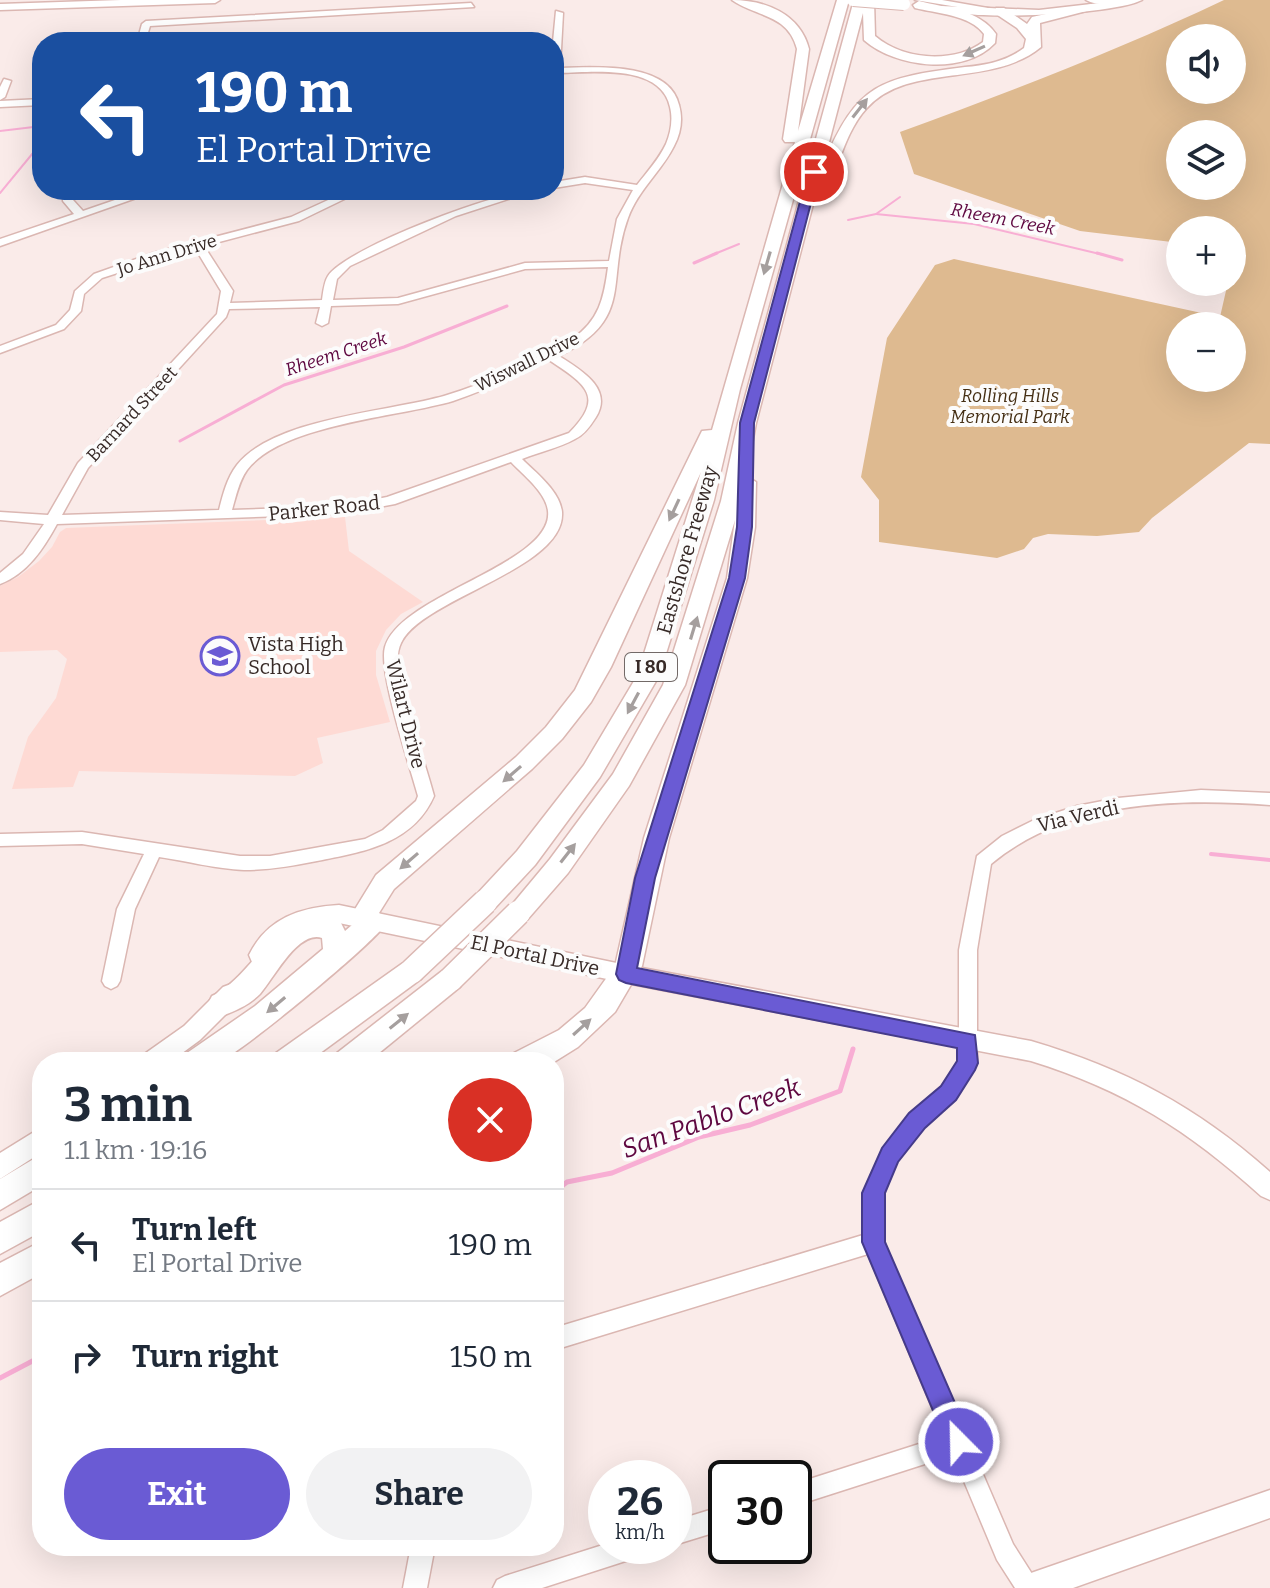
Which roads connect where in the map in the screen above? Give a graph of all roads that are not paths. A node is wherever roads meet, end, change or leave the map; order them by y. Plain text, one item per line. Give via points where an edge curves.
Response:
1 (46, 0) edge
2 (215, 0) edge
3 (832, 0) edge
4 (843, 0) edge
5 (853, 0) edge
6 (860, 0) edge
7 (869, 0) edge
8 (1125, 0) edge
9 (1138, 0) edge
10 (733, 1) edge
11 (472, 2) edge
12 (920, 3) edge
13 (0, 4) edge
14 (1092, 4) edge
15 (1000, 5) edge
16 (559, 13) dead end
17 (470, 16) dead end
18 (144, 32) edge
19 (557, 32) edge
20 (1026, 53) junction
21 (646, 62) dead end
22 (825, 62) junction
23 (564, 71) edge
24 (633, 73) junction
25 (7, 81) dead end
26 (0, 97) edge
27 (32, 102) edge
28 (0, 104) edge
29 (564, 183) edge
30 (639, 188) junction
31 (789, 189) junction
32 (68, 200) edge
33 (123, 200) edge
34 (336, 200) edge
35 (498, 200) edge
36 (80, 214) junction
37 (799, 227) junction
38 (0, 243) edge
39 (198, 244) junction
40 (612, 264) junction
41 (326, 304) junction
42 (226, 306) junction
43 (322, 323) dead end
44 (0, 350) edge
45 (550, 355) junction
46 (731, 389) junction
47 (747, 423) junction
48 (515, 459) junction
49 (0, 516) edge
50 (224, 516) junction
51 (52, 520) junction
52 (0, 579) edge
53 (1270, 799) edge
54 (0, 840) edge
55 (154, 851) junction
56 (368, 920) junction
57 (336, 955) junction
58 (626, 974) junction
59 (111, 981) dead end
60 (222, 1004) junction
61 (967, 1041) junction
62 (165, 1052) edge
63 (211, 1052) edge
64 (300, 1052) edge
65 (360, 1052) edge
66 (545, 1052) edge
67 (32, 1145) edge
68 (0, 1167) edge
69 (32, 1175) edge
70 (1270, 1188) edge
71 (0, 1196) edge
72 (32, 1220) edge
73 (0, 1239) edge
74 (873, 1242) junction
75 (32, 1262) edge
76 (32, 1278) edge
77 (0, 1280) edge
78 (0, 1293) edge
79 (564, 1336) edge
80 (959, 1442) junction
81 (812, 1489) edge
82 (1270, 1504) edge
83 (421, 1556) edge
84 (588, 1561) edge
85 (415, 1588) edge
86 (505, 1588) edge
87 (1030, 1588) edge

1 - 13 main road
2 - 13 main road
3 - 22 highway
4 - 22 highway, Eastshore Freeway / I 80
5 - 12 main road, bridge
6 - 37 highway, Eastshore Freeway / I 80
12 -> 7 highway via 978,22 990,34 989,43 975,53 947,59 890,52 869,37
8 - 14 highway
9 - 14 street
10 - 31 highway via 768,10 795,29 803,44
11 - 17 street
11 - 18 street via 146,24
12 - 15 main road
14 - 15 street
14 - 20 highway via 1036,20 1036,44
15 - 20 highway via 1028,32 1032,43
16 - 19 street
37 -> 20 highway via 866,100 905,81 1000,64
21 - 24 street
22 - 31 highway, Eastshore Freeway / I 80
23 - 24 street, Wiswall Drive
24 - 30 street, Wiswall Drive via 666,89 676,114 672,146
25 - 26 street
27 - 28 street
29 - 30 street via 585,180
30 - 40 street, Wiswall Drive via 619,225
31 -> 46 highway, Eastshore Freeway / I 80
32 - 36 street
33 - 36 street
34 - 39 street, Jo Ann Drive via 295,219
35 - 41 street via 452,214 346,264 332,278
36 - 38 street
37 - 47 highway, Eastshore Freeway / I 80
39 - 42 street via 221,277
39 - 44 street, Jo Ann Drive via 98,276 79,293 75,311 60,327
40 - 41 street via 525,266 407,300
40 - 45 street, Wiswall Drive via 609,304 595,328
41 - 42 street
41 - 43 street
42 - 51 street, Barnard Street via 216,324 83,466
45 - 48 street, Parker Road via 588,381 596,406 591,420 573,436
45 - 50 street, Wiswall Drive via 447,399 274,443 235,475
46 -> 56 highway via 583,696 524,763 385,882
46 -> 64 highway, Eastshore Freeway / I 80, bridge via 704,500 648,676 592,771 485,902 412,971
47 - 58 highway via 745,527 737,578 645,878
65 -> 47 highway, Eastshore Freeway / I 80, bridge via 451,979 518,913 621,780 674,685 731,501
48 - 50 street, Parker Road via 390,501 342,510
48 - 55 street, Wilart Drive via 552,500 557,516 553,530 535,549 420,615 396,637 390,651 426,796 422,805 389,835 368,845 270,863
49 - 51 street, Parker Road
50 - 51 street, Parker Road
51 - 52 street, Barnard Street via 32,557
53 - 61 street, Via Verdi via 1158,798 1038,823 1009,837 983,861 968,950
54 - 55 street via 82,838
55 - 59 street via 126,909
56 - 57 highway
56 - 58 main road, El Portal Drive
56 - 60 main road, El Portal Drive via 339,914 306,916 283,928
57 - 60 highway via 332,931 316,925 301,928 237,1000
57 -> 63 highway
58 - 61 main road, El Portal Drive
66 -> 58 highway via 581,1029
60 - 62 main road, El Portal Drive
61 - 70 main road, El Portal Drive via 1031,1051 1124,1083 1181,1113
61 - 74 street, Via Verdi via 968,1063 948,1093 917,1120 890,1155 874,1193
67 - 68 main road
69 - 71 highway
72 - 73 highway
74 - 79 street
74 - 80 street
75 - 77 highway
76 - 78 highway
80 - 81 street
80 - 87 street via 1005,1552
82 - 87 main road
83 - 85 street
84 - 86 street

